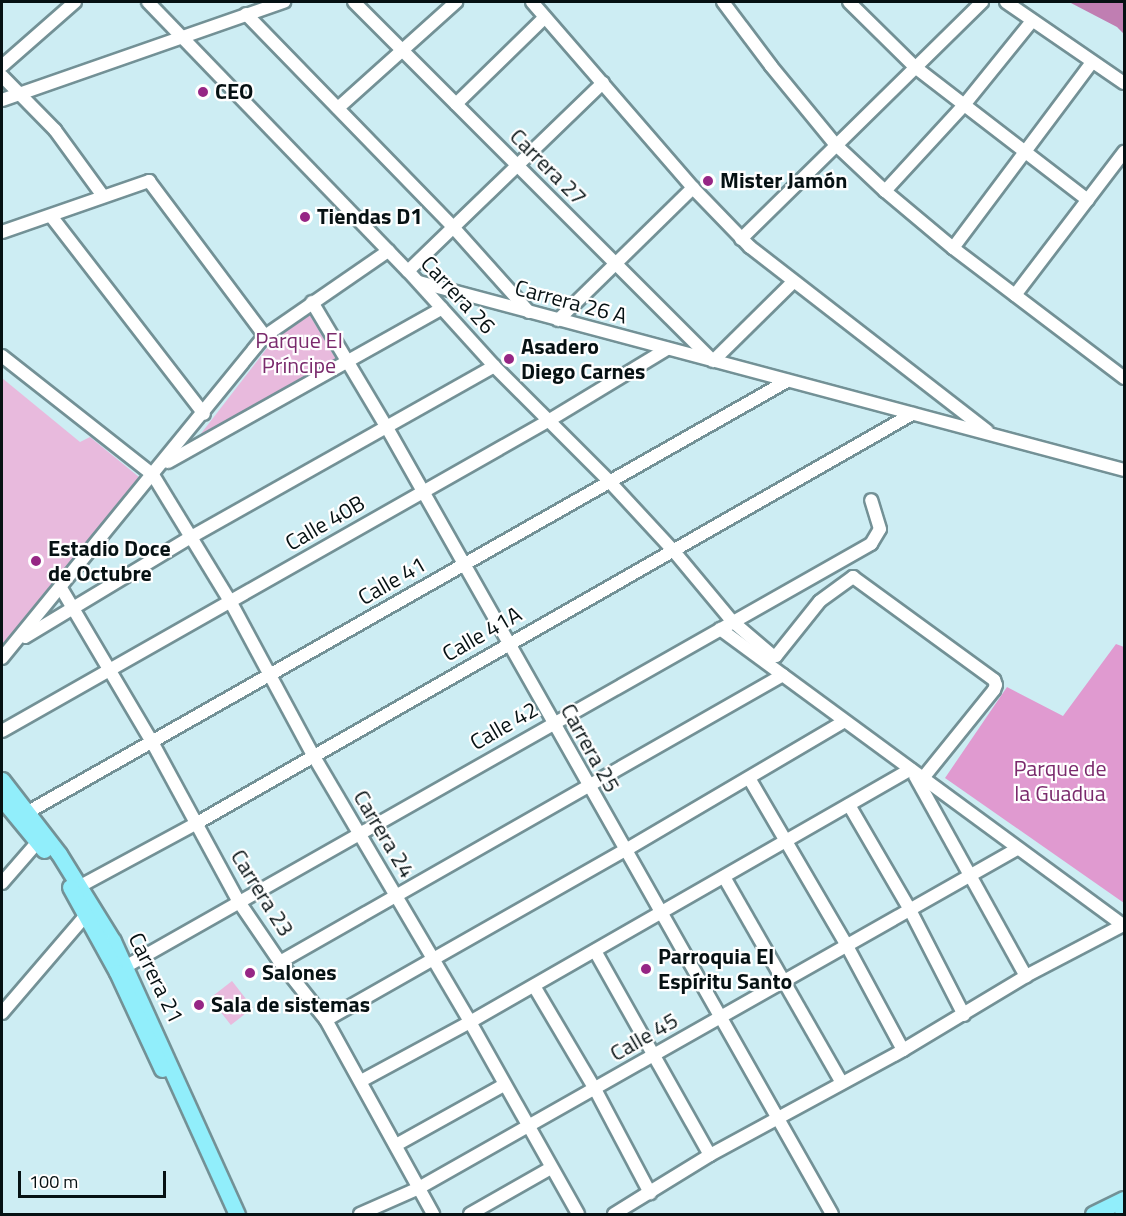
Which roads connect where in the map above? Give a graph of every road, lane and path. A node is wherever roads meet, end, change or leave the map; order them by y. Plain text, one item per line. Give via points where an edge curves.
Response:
1 (75, 2) edge
2 (148, 2) edge
3 (284, 2) edge
4 (354, 2) edge
5 (456, 2) edge
6 (531, 2) edge
7 (723, 2) edge
8 (849, 2) edge
9 (982, 2) edge
10 (1006, 2) edge
11 (246, 14) junction
12 (545, 17) junction
13 (1032, 21) junction
14 (179, 36) junction
15 (403, 50) junction
16 (1092, 62) junction
17 (2, 66) edge
18 (915, 67) junction
19 (2, 76) edge
20 (1125, 82) edge
21 (603, 83) junction
22 (18, 94) junction
23 (2, 100) edge
24 (456, 104) junction
25 (964, 105) junction
26 (338, 108) junction
27 (836, 145) junction
28 (1025, 152) junction
29 (1125, 152) edge
30 (517, 164) junction
31 (693, 188) junction
32 (885, 191) junction
33 (102, 196) junction
34 (1088, 200) junction
35 (51, 216) junction
36 (453, 227) junction
37 (2, 232) edge
38 (741, 238) junction
39 (953, 248) junction
40 (388, 250) junction
41 (615, 264) junction
42 (408, 271) junction
43 (418, 282) junction
44 (793, 282) junction
45 (1015, 295) junction
46 (312, 302) junction
47 (442, 308) junction
48 (530, 312) junction
49 (558, 320) junction
50 (265, 336) junction
51 (667, 349) junction
52 (2, 356) edge
53 (713, 361) junction
54 (348, 362) junction
55 (494, 366) junction
56 (1125, 378) edge
57 (787, 381) junction
58 (204, 414) junction
59 (912, 414) junction
60 (548, 421) junction
61 (386, 426) junction
62 (187, 434) junction
63 (993, 435) junction
64 (198, 445) junction
65 (162, 465) junction
66 (1125, 470) edge
67 (153, 476) junction
68 (608, 480) junction
69 (423, 491) junction
70 (872, 500) dead end
71 (191, 537) junction
72 (672, 549) junction
73 (465, 564) junction
74 (61, 588) junction
75 (230, 601) junction
76 (73, 607) junction
77 (732, 621) junction
78 (720, 629) junction
79 (16, 642) junction
80 (507, 644) junction
81 (2, 658) edge
82 (110, 669) junction
83 (269, 675) junction
84 (783, 675) junction
85 (844, 721) junction
86 (552, 723) junction
87 (2, 731) edge
88 (152, 742) junction
89 (313, 755) junction
90 (911, 769) junction
91 (748, 778) junction
92 (2, 780) edge
93 (921, 781) junction
94 (588, 787) junction
95 (2, 799) edge
96 (849, 805) junction
97 (22, 815) junction
98 (197, 823) junction
99 (360, 833) junction
100 (40, 838) junction
101 (786, 841) junction
102 (1017, 849) junction
103 (624, 852) junction
104 (969, 876) junction
105 (724, 877) junction
106 (2, 883) edge
107 (76, 888) junction
108 (396, 896) junction
109 (239, 902) junction
110 (910, 910) junction
111 (660, 914) junction
112 (86, 915) junction
113 (1123, 925) edge
114 (847, 946) junction
115 (595, 951) junction
116 (434, 961) junction
117 (280, 962) junction
118 (121, 969) junction
119 (1026, 976) junction
120 (785, 981) junction
121 (534, 986) junction
122 (4, 1004) edge
123 (964, 1014) junction
124 (719, 1018) junction
125 (326, 1020) junction
126 (470, 1022) junction
127 (903, 1050) junction
128 (654, 1055) junction
129 (361, 1081) junction
130 (842, 1083) junction
131 (504, 1084) junction
132 (595, 1089) junction
133 (778, 1119) junction
134 (528, 1126) junction
135 (396, 1145) junction
136 (710, 1155) junction
137 (551, 1168) junction
138 (417, 1189) junction
139 (650, 1193) junction
140 (1125, 1199) edge
141 (226, 1215) edge
142 (237, 1215) edge
143 (360, 1215) edge
144 (433, 1215) edge
145 (470, 1215) edge
146 (578, 1215) edge
147 (614, 1215) edge
148 (832, 1215) edge
149 (1093, 1215) edge

1 - 17 street
2 - 14 street, Carrera 26
3 - 11 street
4 - 15 street, Carrera 27
5 - 15 street
6 - 12 street
7 - 27 street
8 - 18 street
9 - 18 street
10 - 13 street
11 - 14 street
11 - 26 street
12 - 21 street
12 - 24 street
13 - 16 street
13 - 25 street
14 - 22 street
14 - 40 street, Carrera 26
15 - 24 street, Carrera 27
15 - 26 street
16 - 20 street
16 - 28 street
18 - 25 street
18 - 27 street
19 - 22 street
21 - 30 street
21 - 31 street
22 - 23 street
22 - 33 street via 55,130
24 - 30 street, Carrera 27
25 - 28 street
25 - 32 street
26 - 36 street
27 - 32 street
27 - 38 street
28 - 34 street
28 - 39 street
29 - 34 street
30 - 36 street
30 - 41 street, Carrera 27
31 - 38 street
31 - 41 street
32 - 39 street
33 - 35 street
33 - 50 street via 149,181
34 - 45 street
35 - 37 street
35 - 58 street
36 - 42 street
36 - 48 street
38 - 44 street
39 - 45 street
40 - 42 street, Carrera 26
40 - 46 street
41 - 49 street
41 - 53 street, Carrera 27
42 - 43 street, Carrera 26
43 - 47 street, Carrera 26
43 - 48 street, Carrera 26 A
44 - 53 street
44 - 63 street
45 - 56 street
46 - 50 street
46 - 54 street, Carrera 25
47 - 54 street
47 - 55 street, Carrera 26
48 - 49 street, Carrera 26 A
49 - 51 street, Carrera 26 A
50 - 58 street
51 - 53 street, Carrera 26 A
51 - 60 street, Calle 40B
52 - 67 street
53 - 57 street, Carrera 26 A
54 - 61 street, Carrera 25
54 - 64 street
55 - 60 street, Carrera 26
55 - 61 street
57 - 59 street, Carrera 26 A
57 - 68 street, Calle 41
58 - 62 street
59 - 63 street, Carrera 26 A
59 - 72 street, Calle 41A
60 - 68 street, Carrera 26
60 - 69 street, Calle 40B
61 - 69 street, Carrera 25
61 - 71 street
62 - 64 street
62 - 65 street
63 - 66 street, Carrera 26 A
64 - 65 street
65 - 67 street
67 - 71 street, Carrera 24
67 - 74 street
68 - 72 street, Carrera 26
68 - 73 street, Calle 41
69 - 73 street, Carrera 25
69 - 75 street, Calle 40B
70 - 77 street, Calle 42 via 880,530 876,540
71 - 75 street, Carrera 24
71 - 76 street
72 - 77 street, Carrera 26
72 - 80 street, Calle 41A
73 - 80 street, Carrera 25
73 - 83 street, Calle 41
74 - 76 street, Carrera 23
74 - 79 street
75 - 82 street, Calle 40B
75 - 83 street, Carrera 24
76 - 79 street
76 - 82 street, Carrera 23
77 - 78 street, Calle 42
77 - 93 street, Carrera 26 via 776,657 820,601 853,577 994,680 994,690
78 - 84 street
78 - 86 street, Calle 42
79 - 81 street
80 - 86 street, Carrera 25
80 - 89 street, Calle 41A
82 - 87 street, Calle 40B
82 - 88 street, Carrera 23
83 - 88 street, Calle 41
83 - 89 street, Carrera 24
84 - 85 street
84 - 94 street
85 - 90 street
85 - 91 street
86 - 94 street, Carrera 25
86 - 99 street, Calle 42
88 - 97 street, Calle 41
88 - 98 street, Carrera 23
89 - 98 street, Calle 41A
89 - 99 street, Carrera 24
90 - 93 street
90 - 96 street
91 - 101 street
91 - 103 street
92 - 97 main road, Carrera 21
93 - 102 street
93 - 104 street
94 - 103 street, Carrera 25
94 - 108 street
95 - 97 main road, Carrera 21
96 - 101 street
96 - 110 street
97 - 100 main road, Carrera 21
98 - 107 street, Calle 41A
98 - 109 street, Carrera 23
99 - 108 street, Carrera 24
99 - 109 street, Calle 42
100 - 106 street
100 - 107 main road, Carrera 21
101 - 105 street
101 - 114 street
102 - 104 street, Calle 45
102 - 113 street
103 - 111 street, Carrera 25
103 - 116 street
104 - 110 street, Calle 45
104 - 119 street
105 - 111 street
105 - 120 street
107 - 112 main road, Carrera 21
107 - 118 main road, Carrera 21
108 - 116 street, Carrera 24
108 - 117 street
109 - 117 street, Carrera 23
109 - 118 street, Calle 42
110 - 114 street, Calle 45
110 - 123 street
111 - 115 street
111 - 124 street, Carrera 25
112 - 118 main road, Carrera 21
112 - 122 street
113 - 119 street
114 - 120 street, Calle 45
114 - 127 street
115 - 121 street
115 - 128 street
116 - 125 street
116 - 126 street, Carrera 24
117 - 125 street, Carrera 23
118 - 141 main road, Carrera 21
118 - 142 main road, Carrera 21
119 - 123 street
120 - 124 street, Calle 45
120 - 130 street
121 - 126 street
121 - 132 street
123 - 127 street
124 - 128 street, Calle 45
124 - 133 street, Carrera 25
125 - 129 street, Carrera 23
126 - 129 street
126 - 131 street, Carrera 24
127 - 130 street
128 - 132 street, Calle 45
128 - 136 street
129 - 135 street, Carrera 23
130 - 133 street
131 - 134 street, Carrera 24
131 - 135 street
132 - 134 street, Calle 45
132 - 139 street
133 - 136 street
133 - 148 street, Carrera 25
134 - 137 street, Carrera 24
134 - 138 street, Calle 45
135 - 138 street, Carrera 23
136 - 139 street
137 - 145 street
137 - 146 street, Carrera 24
138 - 143 street, Calle 45
138 - 144 street, Carrera 23
139 - 147 street
140 - 149 main road

